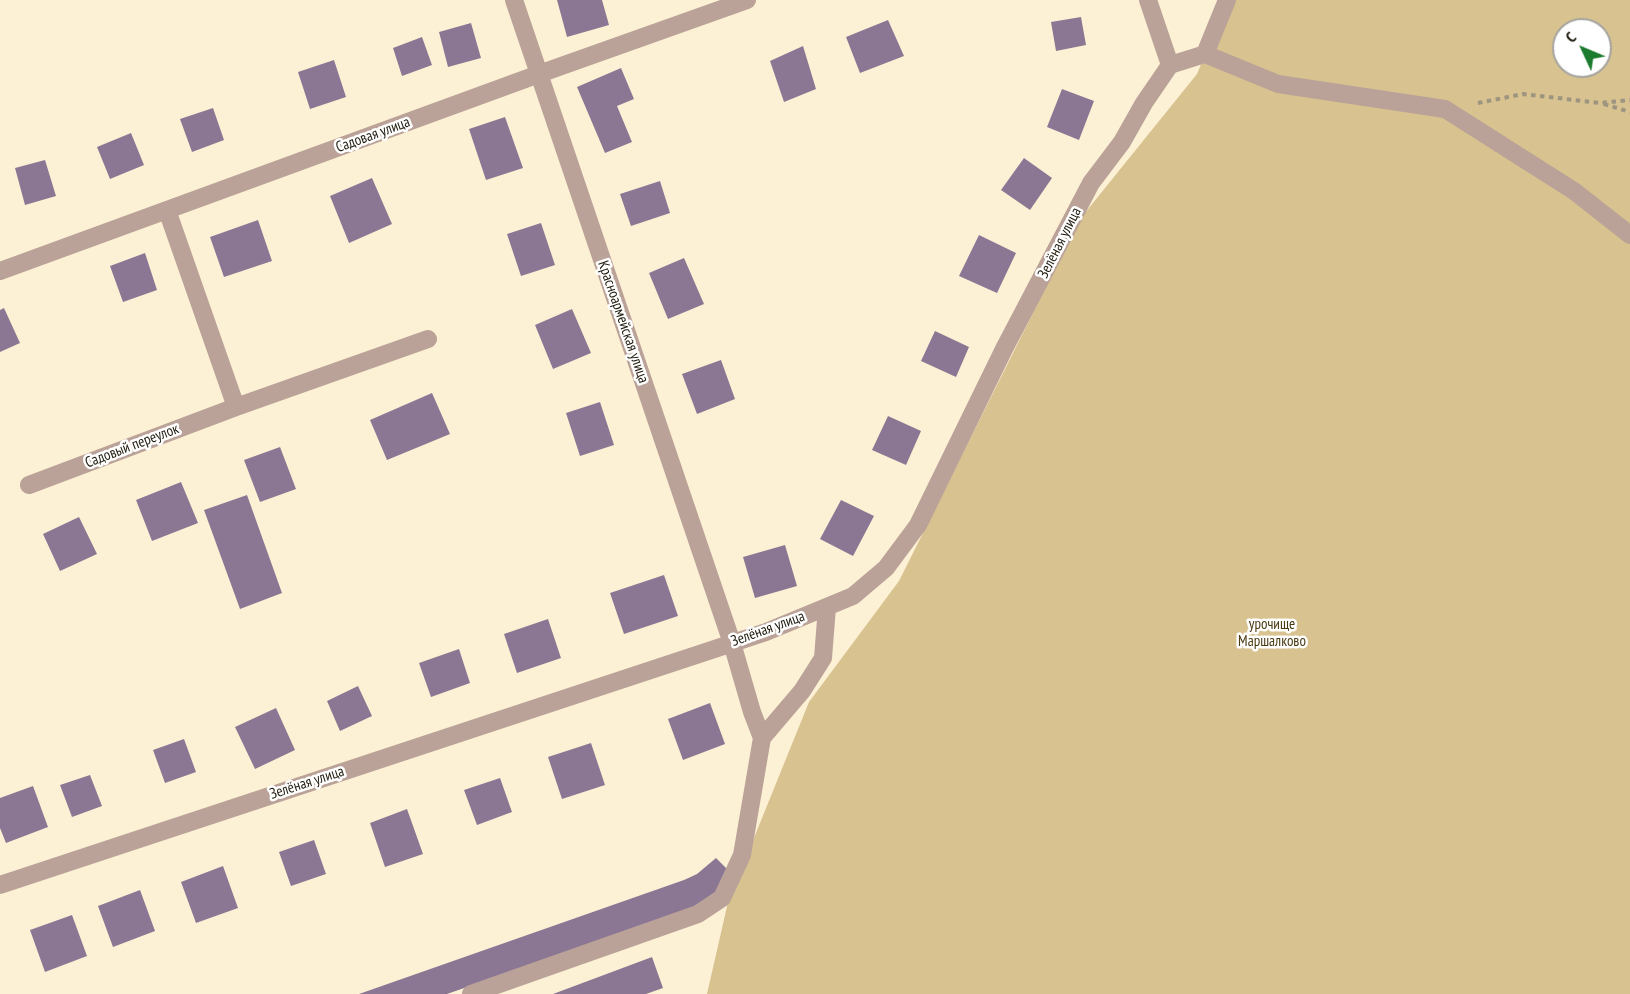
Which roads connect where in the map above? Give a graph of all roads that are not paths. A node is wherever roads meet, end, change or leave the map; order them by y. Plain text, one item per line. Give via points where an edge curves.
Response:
1 (514, 0) edge
2 (747, 0) edge
3 (1148, 0) edge
4 (1227, 0) edge
5 (1205, 54) junction
6 (1170, 65) junction
7 (539, 74) junction
8 (167, 210) junction
9 (1630, 235) edge
10 (0, 271) edge
11 (428, 339) dead end
12 (236, 407) junction
13 (28, 485) dead end
14 (827, 607) junction
15 (732, 643) junction
16 (762, 738) junction
17 (0, 885) edge
18 (471, 994) edge

1 - 7 street, Красноармейская улица
2 - 7 street, Садовая улица
3 - 6 street
4 - 5 street
5 - 6 street
5 - 9 street via 1278,84 1444,109 1574,191
6 - 14 street, Зелёная улица via 1091,183 918,525 886,568 853,596
7 - 8 street, Садовая улица
7 - 15 street, Красноармейская улица
8 - 10 street, Садовая улица
8 - 12 street
11 - 12 street, Садовый переулок
12 - 13 street, Садовый переулок
14 - 15 street, Зелёная улица
14 - 16 street via 822,658 802,692
15 - 16 street, Красноармейская улица
15 - 17 street, Зелёная улица
16 - 18 street via 742,855 722,898 698,914

